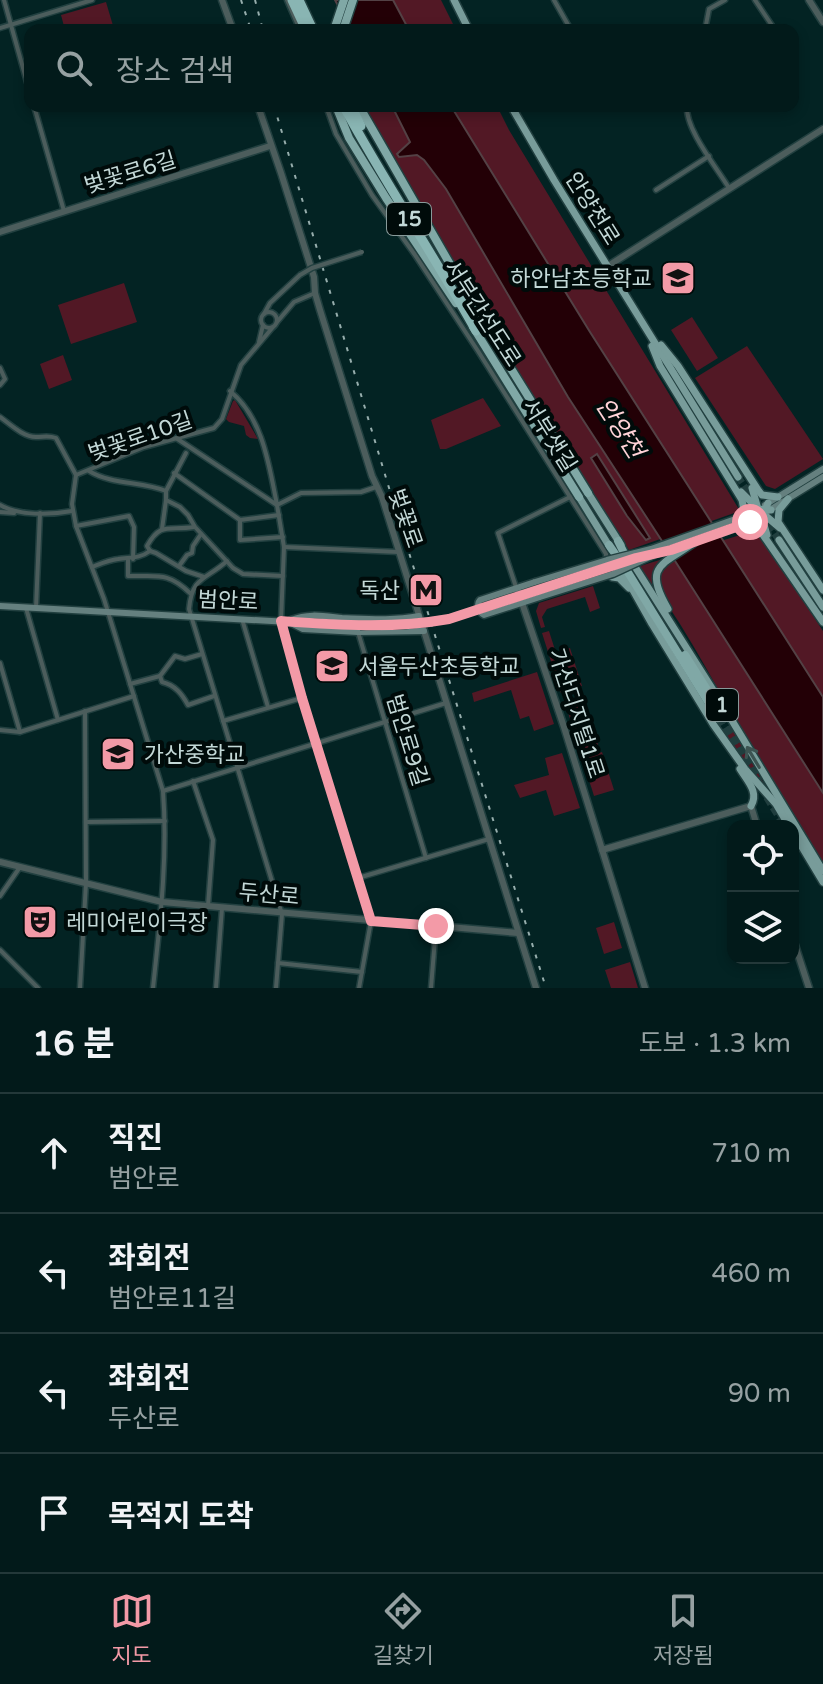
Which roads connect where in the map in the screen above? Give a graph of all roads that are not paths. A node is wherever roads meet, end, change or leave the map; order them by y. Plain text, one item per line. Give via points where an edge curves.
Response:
1 (4, 0) edge
2 (92, 0) edge
3 (222, 0) edge
4 (290, 0) edge
5 (299, 0) edge
6 (344, 0) edge
7 (353, 0) edge
8 (454, 0) edge
9 (554, 0) edge
10 (711, 0) edge
11 (755, 0) edge
12 (809, 0) edge
13 (723, 1) edge
14 (823, 22) edge
15 (231, 24) edge
16 (300, 24) edge
17 (310, 24) edge
18 (336, 24) edge
19 (345, 24) edge
20 (466, 24) edge
21 (568, 24) edge
22 (706, 24) edge
23 (771, 24) edge
24 (11, 25) junction
25 (0, 28) edge
26 (24, 72) edge
27 (36, 112) edge
28 (260, 112) edge
29 (328, 112) edge
30 (338, 112) edge
31 (347, 112) edge
32 (354, 112) edge
33 (362, 112) edge
34 (514, 112) edge
35 (687, 112) edge
36 (823, 129) edge
37 (270, 146) junction
38 (709, 156) junction
39 (730, 188) junction
40 (656, 190) dead end
41 (64, 212) junction
42 (0, 232) edge
43 (362, 252) dead end
44 (608, 266) junction
45 (315, 293) junction
46 (285, 312) junction
47 (268, 313) junction
48 (275, 324) junction
49 (263, 325) junction
50 (480, 329) junction
51 (646, 329) junction
52 (259, 345) junction
53 (0, 368) edge
54 (0, 385) edge
55 (230, 391) junction
56 (0, 417) edge
57 (176, 438) junction
58 (186, 453) dead end
59 (823, 469) edge
60 (88, 470) junction
61 (174, 473) junction
62 (748, 474) junction
63 (76, 475) junction
64 (823, 477) edge
65 (736, 483) junction
66 (376, 487) junction
67 (166, 491) junction
68 (579, 496) junction
69 (778, 497) junction
70 (788, 499) junction
71 (166, 500) junction
72 (0, 505) edge
73 (277, 505) junction
74 (72, 511) junction
75 (0, 512) edge
76 (20, 512) junction
77 (40, 513) junction
78 (756, 514) junction
79 (279, 515) junction
80 (240, 520) junction
81 (76, 526) junction
82 (195, 527) junction
83 (162, 529) junction
84 (784, 532) junction
85 (201, 534) junction
86 (283, 537) junction
87 (779, 540) tunnel mouth
88 (769, 541) junction
89 (695, 542) junction
90 (614, 543) junction
91 (284, 547) junction
92 (150, 551) junction
93 (399, 552) junction
94 (652, 552) junction
95 (131, 559) junction
96 (227, 561) junction
97 (179, 566) junction
98 (92, 567) junction
99 (283, 576) junction
100 (204, 577) junction
101 (612, 577) joint
102 (517, 588) junction
103 (823, 590) edge
104 (190, 593) junction
105 (635, 593) junction
106 (522, 603) junction
107 (0, 606) edge
108 (823, 607) edge
109 (26, 608) junction
110 (36, 608) junction
111 (107, 612) junction
112 (190, 616) junction
113 (419, 616) junction
114 (242, 619) junction
115 (285, 621) junction
116 (823, 622) edge
117 (359, 629) junction
118 (424, 631) junction
119 (202, 654) junction
120 (0, 663) edge
121 (160, 676) junction
122 (130, 684) junction
123 (134, 696) junction
124 (215, 696) junction
125 (302, 698) junction
126 (446, 703) junction
127 (722, 704) junction
128 (268, 707) junction
129 (85, 711) junction
130 (720, 717) tunnel mouth
131 (58, 720) junction
132 (223, 721) junction
133 (385, 722) junction
134 (0, 730) edge
135 (20, 732) junction
136 (723, 739) junction
137 (316, 743) junction
138 (237, 768) junction
139 (193, 781) junction
140 (163, 791) junction
141 (751, 806) junction
142 (755, 820) edge
143 (783, 820) edge
144 (785, 820) edge
145 (165, 821) junction
146 (86, 822) junction
147 (489, 839) junction
148 (799, 844) edge
149 (602, 850) junction
150 (426, 858) junction
151 (0, 862) edge
152 (20, 867) junction
153 (823, 871) edge
154 (358, 878) junction
155 (823, 882) edge
156 (86, 883) junction
157 (0, 896) edge
158 (162, 902) junction
159 (208, 906) junction
160 (222, 908) junction
161 (282, 914) junction
162 (371, 921) junction
163 (436, 926) junction
164 (518, 933) junction
165 (0, 950) edge
166 (799, 957) edge
167 (278, 963) junction
168 (362, 972) junction
169 (38, 988) edge
170 (80, 988) edge
171 (153, 988) edge
172 (216, 988) edge
173 (276, 988) edge
174 (359, 988) edge
175 (431, 988) edge
176 (536, 988) edge
177 (645, 988) edge
178 (809, 988) edge

1 - 24 street
2 - 24 street
3 - 15 street
4 - 16 highway
5 - 17 highway
6 - 18 highway
7 - 19 highway
8 - 20 main road
9 - 21 street
10 - 13 street
11 - 23 street
12 - 14 street
13 - 22 street via 709,9
24 - 25 street
24 - 26 street
27 - 41 street
28 - 37 street, 벚꽃로
29 - 68 street, 서부샛길 via 372,195
30 - 50 highway, 서부간선도로 / 1 via 386,198
31 - 50 highway, 15
32 - 50 highway, 15
33 - 50 highway, 서부간선도로 / 1 via 468,294
34 - 44 main road, 안양천로
35 - 38 street
36 - 39 street
37 - 41 street, 벚꽃로6길
37 - 45 street, 벚꽃로
38 - 39 street
38 - 40 street
39 - 44 street
41 - 42 street, 벚꽃로6길
43 - 47 street, bridge via 300,275 270,303
44 - 51 main road, 안양천로
45 - 46 street, 벚꽃로10길
45 - 66 street, 벚꽃로
46 - 47 street, 벚꽃로10길
46 - 48 street, 벚꽃로10길
47 - 48 street via 276,316
47 - 49 street, 벚꽃로10길 via 261,319
48 - 49 street
48 - 52 street, 벚꽃로10길
49 - 52 street, 벚꽃로10길
50 - 68 highway, 서부간선도로 / 1
51 - 62 main road via 678,366
51 - 65 main road via 660,366
52 - 55 street, 벚꽃로10길 via 241,365
53 - 54 street via 5,379
55 - 57 street, 벚꽃로10길 via 214,428
55 - 73 street via 263,440
56 - 63 street via 26,435 56,438
57 - 60 street, 벚꽃로10길
57 - 73 street
58 - 61 street
59 - 69 main road, 범안로
60 - 63 street, 벚꽃로10길
60 - 67 street
61 - 67 street
61 - 80 street
62 - 65 main road via 744,485
62 - 69 main road via 762,495
62 - 78 main road
63 - 74 street
64 - 70 main road, 범안로
65 - 78 main road
65 - 78 main road via 744,510
66 - 73 street via 301,493
66 - 93 street, 벚꽃로
67 - 71 street
68 - 90 main road, 1
68 - 101 street, 서부샛길
68 - 102 street, 서부샛길 via 498,533
69 - 78 main road, 범안로
70 - 78 main road, 범안로
70 - 84 main road via 777,514
71 - 82 street via 180,507
71 - 83 street
72 - 76 street
73 - 79 street
74 - 77 street
74 - 81 street
75 - 76 street
76 - 77 street
77 - 110 street
78 - 84 main road
78 - 88 main road
78 - 88 main road via 755,527
78 - 89 main road, 범안로
78 - 94 main road, 범안로
79 - 80 street
79 - 86 street
80 - 86 street via 240,540
81 - 95 street via 129,516 134,527
81 - 98 street
82 - 83 street
82 - 85 street
83 - 92 street via 147,546
84 - 88 main road via 774,531
84 - 103 main road
85 - 96 street
85 - 97 street
86 - 91 street
87 - 108 main road
88 - 116 main road
89 - 94 main road, 범안로
89 - 127 main road via 667,558 655,581
90 - 105 main road, 1
90 - 127 main road, 1
90 - 130 highway
91 - 93 street
91 - 99 street
92 - 95 street
92 - 97 street
93 - 113 street, 벚꽃로
94 - 102 main road, bridge
94 - 106 main road, bridge via 613,574
94 - 117 main road, 범안로, bridge via 449,619
95 - 98 street
95 - 104 street via 128,576 166,575
96 - 99 street via 243,574
96 - 100 street
97 - 100 street
98 - 111 street
99 - 115 street
100 - 104 street
101 - 105 main road
102 - 106 street, 가산디지털1로
102 - 106 main road via 480,600 480,612
104 - 112 street
105 - 136 main road, 1
106 - 149 street, 가산디지털1로
107 - 109 main road, 범안로
109 - 110 main road, 범안로
109 - 131 street
110 - 111 main road, 범안로
111 - 112 main road, 범안로
111 - 122 street
112 - 114 main road, 범안로
112 - 119 street
113 - 115 main road via 396,620 304,615
113 - 118 street, 벚꽃로
114 - 115 main road, 범안로
114 - 128 street
115 - 117 main road, 범안로
115 - 125 street
117 - 118 main road
117 - 133 street, 범안로9길
118 - 126 street, 벚꽃로
119 - 121 street via 175,656
119 - 124 street
120 - 135 street
121 - 122 street
121 - 124 street via 188,705
122 - 123 street
123 - 129 street
123 - 140 street
124 - 132 street
125 - 128 street
125 - 137 street
126 - 133 street
126 - 147 street, 벚꽃로
153 -> 127 main road, 1
128 - 132 street
129 - 131 street
129 - 146 street
131 - 135 street
132 - 138 street
133 - 137 street
133 - 150 street, 범안로9길
134 - 135 street
136 - 141 main road via 755,792
136 - 144 main road, 1
137 - 138 street
137 - 154 street
138 - 139 street
138 - 161 street
139 - 140 street
139 - 159 street via 213,840
140 - 145 street
141 - 142 street
141 - 143 main road via 768,801
141 - 149 street
145 - 146 street
145 - 158 street
146 - 156 street
147 - 150 street
147 - 164 street, 벚꽃로
148 - 155 main road
149 - 177 street, 가산디지털1로
150 - 154 street
151 - 152 street, 두산로
152 - 156 street, 두산로
152 - 157 street
154 - 162 street
156 - 158 street, 두산로
156 - 170 street
158 - 159 street, 두산로
158 - 171 street
159 - 160 street, 두산로
160 - 161 street, 두산로
160 - 172 street
161 - 162 street, 두산로
161 - 167 street
162 - 163 street, 두산로
162 - 168 street
163 - 164 street, 두산로
163 - 175 street
164 - 176 street, 벚꽃로
165 - 169 street
166 - 178 street
167 - 168 street
167 - 173 street
168 - 174 street

